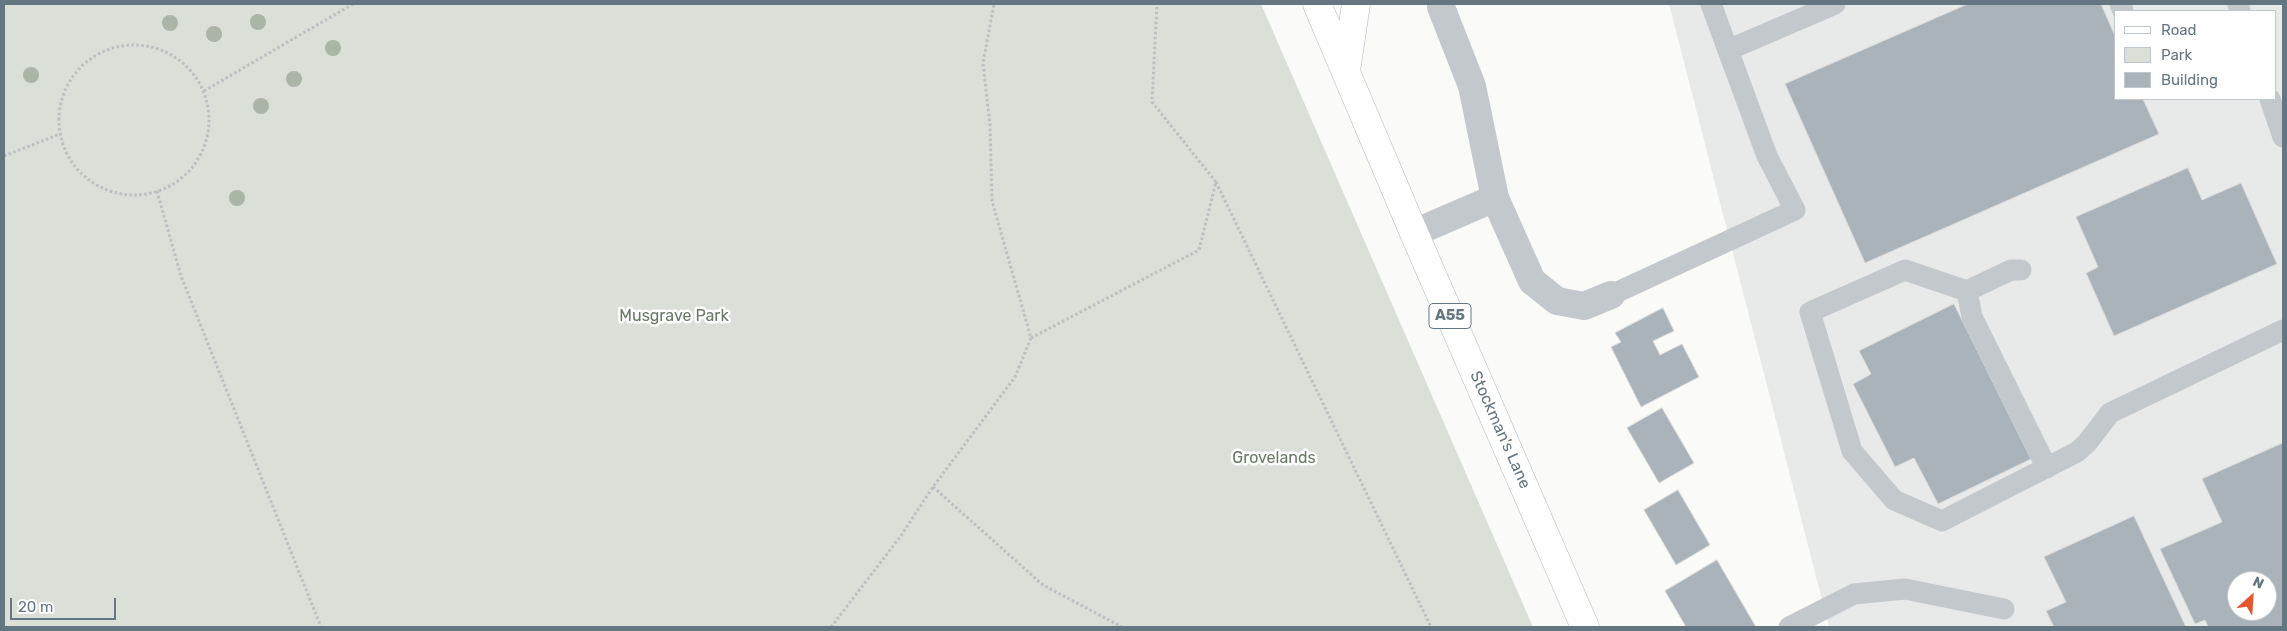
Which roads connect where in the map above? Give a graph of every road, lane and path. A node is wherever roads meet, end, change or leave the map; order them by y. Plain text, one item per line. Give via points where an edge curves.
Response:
1 (353, 4) edge
2 (994, 4) edge
3 (1157, 4) edge
4 (1318, 4) edge
5 (1356, 4) edge
6 (1711, 4) edge
7 (1835, 4) edge
8 (1441, 7) dead end
9 (1728, 50) junction
10 (1346, 71) junction
11 (204, 91) junction
12 (2270, 100) edge
13 (60, 134) junction
14 (2283, 137) edge
15 (4, 156) edge
16 (1216, 182) junction
17 (157, 191) junction
18 (1495, 198) junction
19 (1414, 233) junction
20 (2021, 270) dead end
21 (1967, 291) junction
22 (1611, 295) joint
23 (2283, 330) edge
24 (1031, 338) junction
25 (2047, 468) junction
26 (933, 487) junction
27 (2004, 609) dead end
28 (321, 627) edge
29 (830, 627) edge
30 (1122, 627) edge
31 (1431, 627) edge
32 (1586, 627) edge
33 (1789, 627) edge

1 - 11 path
2 - 24 path via 983,63 990,125 992,201
3 - 16 path via 1152,102
4 - 10 main road, Stockman's Lane / A55
5 - 10 main road
6 - 9 lane
7 - 9 lane
8 - 18 street via 1472,86
9 - 22 lane via 1767,156 1795,210
10 - 19 main road, Stockman's Lane / A55
11 - 13 path via 187,66 168,52 145,45 121,45 99,53 80,68 66,87 60,110
11 - 17 path via 209,106 209,130 203,152 190,171 172,185
12 - 14 lane
13 - 15 path
13 - 17 path via 68,156 78,169 104,189 128,195
16 - 24 path via 1199,250
16 - 31 path
17 - 28 path via 181,276
18 - 19 street
18 - 22 street via 1532,281 1557,301 1584,306
19 - 32 main road, Stockman's Lane / A55
20 - 21 lane via 2011,270
21 - 25 lane via 1972,317
21 - 25 lane via 1905,270 1810,312 1852,451 1894,500 1942,521
23 - 25 lane via 2110,413 2077,452
24 - 26 path via 1015,377
26 - 29 path via 900,537
26 - 30 path via 1043,585
27 - 33 lane via 1905,589 1854,594

